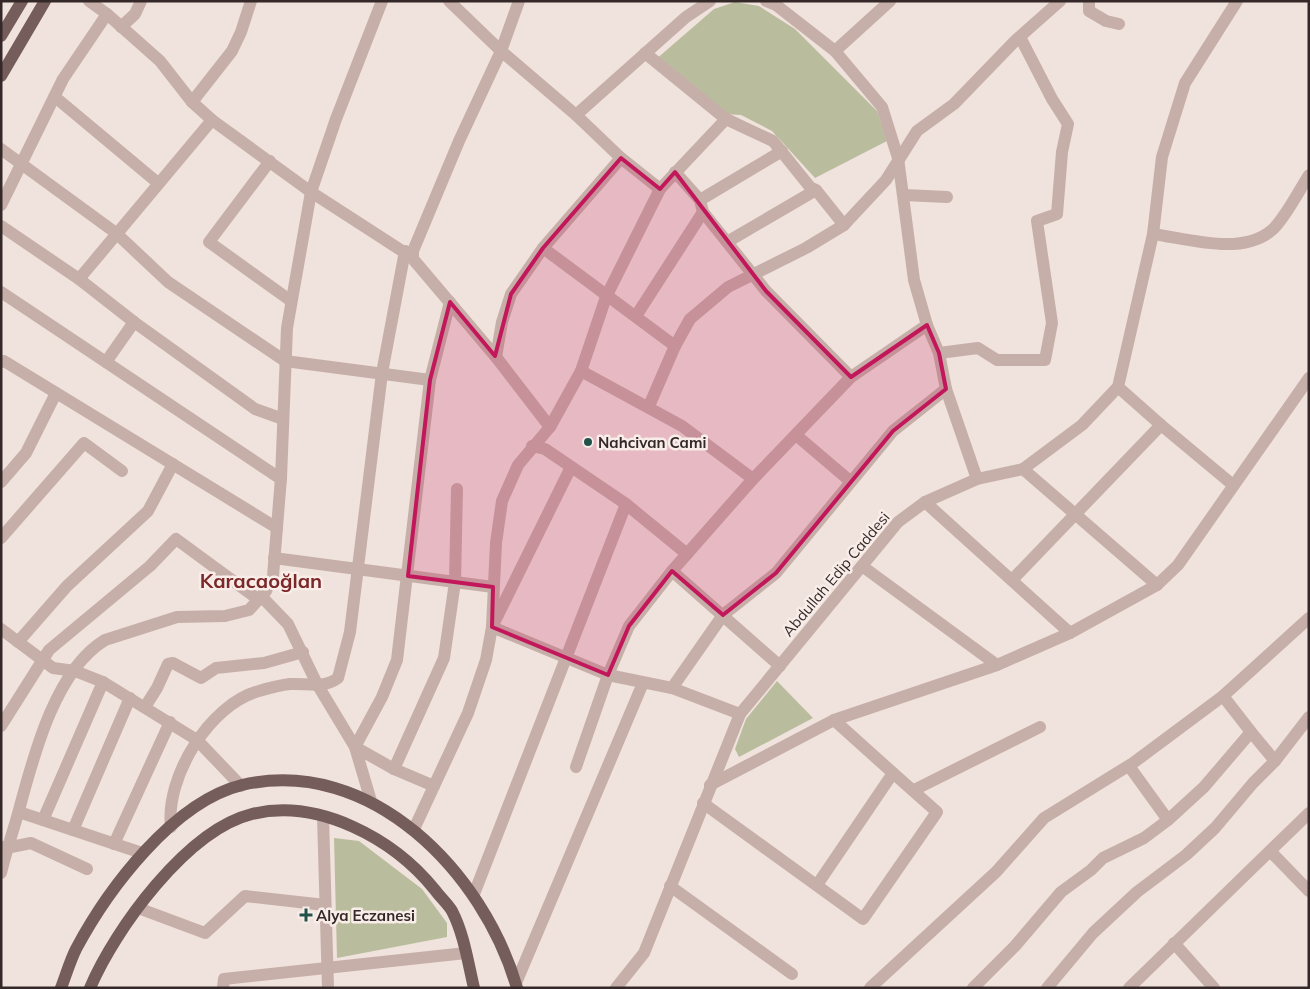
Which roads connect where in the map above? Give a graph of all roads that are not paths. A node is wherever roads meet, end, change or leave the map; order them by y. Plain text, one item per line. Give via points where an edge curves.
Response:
1 (22, 1) edge
2 (45, 1) edge
3 (89, 1) edge
4 (141, 1) edge
5 (251, 1) edge
6 (382, 1) edge
7 (449, 1) edge
8 (519, 1) edge
9 (710, 1) edge
10 (766, 1) edge
11 (890, 1) edge
12 (1060, 1) edge
13 (1089, 1) edge
14 (1237, 1) edge
15 (107, 14) junction
16 (1119, 24) dead end
17 (121, 27) junction
18 (1, 36) edge
19 (1020, 36) junction
20 (835, 51) junction
21 (501, 52) junction
22 (645, 53) junction
23 (1, 76) edge
24 (55, 97) junction
25 (192, 102) junction
26 (576, 115) junction
27 (726, 119) junction
28 (212, 120) junction
29 (1, 149) edge
30 (782, 151) junction
31 (621, 158) junction
32 (898, 158) junction
33 (270, 161) junction
34 (22, 163) junction
35 (675, 172) junction
36 (1309, 175) edge
37 (158, 183) junction
38 (660, 190) junction
39 (816, 190) junction
40 (311, 192) junction
41 (904, 195) junction
42 (948, 198) dead end
43 (1, 205) edge
44 (702, 206) junction
45 (844, 225) junction
46 (1, 226) edge
47 (116, 233) junction
48 (1153, 234) junction
49 (727, 242) junction
50 (543, 248) junction
51 (409, 255) junction
52 (753, 275) junction
53 (79, 279) junction
54 (1, 292) edge
55 (606, 296) junction
56 (291, 301) junction
57 (450, 302) junction
58 (636, 316) junction
59 (134, 322) junction
60 (927, 325) junction
61 (675, 346) junction
62 (940, 353) junction
63 (496, 357) junction
64 (285, 361) junction
65 (1, 362) edge
66 (106, 362) junction
67 (581, 371) junction
68 (382, 373) junction
69 (851, 377) junction
70 (1309, 378) edge
71 (430, 380) junction
72 (1118, 387) junction
73 (946, 389) junction
74 (56, 393) junction
75 (649, 406) junction
76 (283, 419) junction
77 (1161, 425) junction
78 (550, 427) junction
79 (796, 435) junction
80 (532, 446) junction
81 (172, 464) junction
82 (571, 467) junction
83 (1023, 469) junction
84 (122, 471) dead end
85 (281, 479) junction
86 (976, 479) junction
87 (753, 480) junction
88 (850, 481) junction
89 (1, 482) edge
90 (1233, 485) junction
91 (458, 488) dead end
92 (925, 502) junction
93 (626, 504) junction
94 (1076, 515) junction
95 (277, 528) junction
96 (1, 538) edge
97 (688, 554) junction
98 (274, 558) junction
99 (862, 566) junction
100 (358, 569) junction
101 (672, 571) junction
102 (408, 576) junction
103 (1012, 580) junction
104 (455, 582) junction
105 (1157, 585) junction
106 (493, 587) junction
107 (260, 598) junction
108 (724, 615) junction
109 (1309, 618) edge
110 (492, 627) junction
111 (1, 629) edge
112 (1070, 633) junction
113 (18, 642) junction
114 (303, 652) junction
115 (566, 658) junction
116 (42, 661) junction
117 (997, 665) junction
118 (780, 666) junction
119 (75, 671) junction
120 (608, 675) junction
121 (103, 682) junction
122 (643, 683) junction
123 (317, 684) junction
124 (672, 688) junction
125 (1223, 696) junction
126 (130, 698) junction
127 (144, 707) junction
128 (740, 714) junction
129 (1309, 717) edge
130 (834, 720) junction
131 (170, 722) junction
132 (1, 726) edge
133 (1040, 727) dead end
134 (1251, 732) junction
135 (197, 740) junction
136 (355, 746) junction
137 (1275, 762) junction
138 (1129, 766) junction
139 (576, 767) dead end
140 (394, 769) junction
141 (894, 773) junction
142 (710, 785) junction
143 (241, 786) junction
144 (434, 786) junction
145 (914, 790) junction
146 (371, 802) junction
147 (703, 803) junction
148 (19, 812) junction
149 (1309, 813) edge
150 (323, 817) junction
151 (43, 820) junction
152 (1168, 820) junction
153 (171, 827) junction
154 (73, 830) junction
155 (414, 830) junction
156 (114, 844) junction
157 (4, 848) edge
158 (1270, 851) junction
159 (142, 853) junction
160 (87, 869) dead end
161 (1, 873) edge
162 (817, 885) junction
163 (670, 886) junction
164 (1309, 891) edge
165 (474, 894) junction
166 (325, 905) junction
167 (138, 908) junction
168 (1174, 943) junction
169 (466, 954) junction
170 (328, 968) junction
171 (792, 974) dead end
172 (516, 985) edge
173 (978, 986) edge
174 (61, 988) edge
175 (90, 988) edge
176 (223, 988) edge
177 (328, 988) edge
178 (474, 988) edge
179 (616, 988) edge
180 (870, 988) edge
181 (1047, 988) edge
182 (1129, 988) edge
183 (1214, 988) edge

1 - 18 main road
2 - 23 main road
3 - 15 street
4 - 17 street via 135,14
5 - 25 street via 242,32 232,51
6 - 40 street
7 - 21 street
8 - 21 street
9 - 22 street
10 - 20 street
11 - 20 street
12 - 19 street
13 - 16 street via 1089,11
14 - 48 street via 1186,83 1162,157
15 - 17 street
15 - 24 street
17 - 25 street via 160,61
19 - 32 street via 954,104 917,131
19 - 62 street via 1068,124 1062,152 1057,214 1037,221 1052,323 1045,360 997,360 978,348
20 - 32 street via 882,107
21 - 26 street
21 - 51 street
22 - 26 street
22 - 27 street
24 - 34 street
24 - 37 street
25 - 28 street
26 - 31 street
27 - 30 street via 774,141
27 - 35 street
28 - 33 street
28 - 37 street
29 - 34 street
30 - 39 street via 810,187
30 - 44 street
31 - 38 street
31 - 50 street
32 - 41 street
32 - 45 street via 886,180
33 - 40 street
33 - 56 street via 209,242
34 - 43 street
34 - 47 street
35 - 38 street
35 - 44 street
36 - 48 street via 1274,229 1255,240 1222,244
37 - 47 street
38 - 55 street
39 - 45 street
39 - 49 street
40 - 51 street
40 - 56 street
41 - 42 street
41 - 60 street via 914,280
44 - 49 street
44 - 58 street
45 - 52 street
46 - 53 street
47 - 53 street
47 - 64 street via 168,282
48 - 72 street
49 - 52 street
50 - 55 street
50 - 63 street via 511,294
51 - 57 street
51 - 68 street
52 - 61 street via 728,287 690,320
52 - 69 street
53 - 59 street
54 - 66 street
55 - 58 street
55 - 67 street
56 - 64 street
57 - 63 street
57 - 71 street
58 - 61 street
59 - 66 street
59 - 76 street via 255,409
60 - 62 street
60 - 69 street
61 - 75 street
62 - 73 street
63 - 78 street
64 - 68 street
64 - 76 street
65 - 74 street
66 - 85 street
67 - 75 street
67 - 78 street
68 - 71 street
68 - 100 street
69 - 79 street
70 - 90 street
71 - 102 street
72 - 77 street
72 - 83 street, Abdullah Edip Caddesi via 1082,425
73 - 86 street
73 - 88 street via 893,431
74 - 81 street
74 - 89 street via 26,453
75 - 87 street via 682,426
76 - 85 street
77 - 90 street
77 - 94 street
78 - 80 street
79 - 87 street
79 - 88 street
80 - 82 street via 545,449
80 - 106 street via 518,465 502,501
81 - 95 street
81 - 113 street via 148,510 67,586
82 - 93 street
82 - 110 street
83 - 86 street, Abdullah Edip Caddesi
83 - 94 street
84 - 96 street via 84,443
85 - 95 street
86 - 92 street, Abdullah Edip Caddesi
87 - 97 street
88 - 108 street via 776,573
90 - 105 street via 1178,565
91 - 104 street
92 - 99 street, Abdullah Edip Caddesi via 898,522
92 - 103 street
93 - 97 street
93 - 115 street
94 - 103 street
94 - 105 street
95 - 98 street
97 - 101 street
98 - 100 street
98 - 107 street via 273,576
99 - 117 street
99 - 118 street, Abdullah Edip Caddesi
100 - 102 street
100 - 123 street via 350,632 338,678 328,685
101 - 108 street
101 - 120 street via 629,626
102 - 104 street
102 - 136 street via 397,660 382,697
103 - 112 street
104 - 106 street
104 - 140 street via 444,658
105 - 112 street
106 - 110 street
107 - 114 street via 288,624
107 - 116 street via 176,539 150,566 49,650
107 - 119 street via 249,610 225,616 177,617 105,640 95,646
108 - 118 street
108 - 124 street
109 - 125 street
110 - 115 street
110 - 144 street via 486,660 468,713
111 - 113 street
112 - 117 street
113 - 116 street
114 - 123 street
114 - 127 street via 264,663 216,668 201,678 173,663 168,664
115 - 120 street
115 - 165 street
116 - 119 street via 54,668
116 - 132 street
117 - 130 street
118 - 128 street, Abdullah Edip Caddesi
119 - 121 street
119 - 148 street via 52,706 26,780
120 - 122 street
120 - 139 street
121 - 126 street
121 - 151 street
122 - 124 street
122 - 172 street
123 - 135 street via 289,684 238,699 210,722
123 - 136 street
124 - 128 street
125 - 134 street
125 - 138 street
126 - 127 street
126 - 154 street
127 - 131 street
128 - 142 street, Abdullah Edip Caddesi
129 - 137 street
130 - 141 street
130 - 142 street
131 - 135 street
131 - 156 street
133 - 145 street
134 - 137 street
134 - 152 street via 1204,787
135 - 143 street
135 - 153 street via 180,776 169,812
136 - 140 street
136 - 146 street
137 - 181 street via 1215,828 1093,933
138 - 152 street
138 - 180 street via 1044,818 996,872
140 - 144 street
141 - 145 street
141 - 162 street
142 - 147 street, Abdullah Edip Caddesi
143 - 146 main road via 280,781 324,786
143 - 153 main road via 188,811
144 - 155 street
145 - 162 street via 938,812 863,919
146 - 155 main road
147 - 162 street
147 - 163 street, Abdullah Edip Caddesi
148 - 151 street
148 - 157 street
149 - 158 street
150 - 166 street
150 - 167 main road via 292,811 251,814 222,827 192,848 156,883
150 - 169 main road via 375,838 418,869 452,911
151 - 154 street
152 - 173 street via 1144,838 1103,858 1061,892
153 - 159 main road
154 - 156 street
155 - 165 main road via 449,863
156 - 159 street
157 - 160 street via 32,843
157 - 161 street
158 - 164 street
158 - 168 street
159 - 174 main road via 118,882 76,950
163 - 171 street
163 - 179 street, Abdullah Edip Caddesi via 644,953
165 - 172 main road via 499,941
166 - 167 street via 245,896 206,933
166 - 170 street
167 - 175 main road
168 - 182 street
168 - 183 street
169 - 170 street
169 - 178 main road
170 - 176 street via 224,979
170 - 177 street

